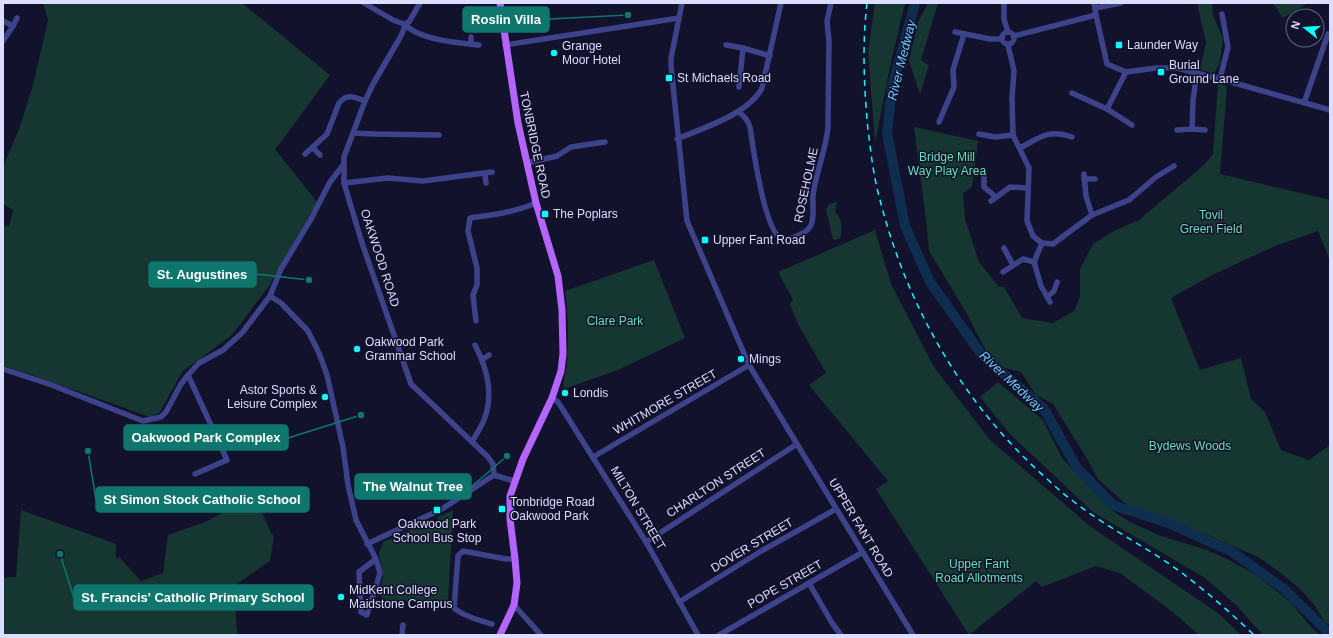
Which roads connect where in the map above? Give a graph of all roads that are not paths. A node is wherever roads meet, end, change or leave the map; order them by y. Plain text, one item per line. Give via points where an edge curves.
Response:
1 (364, 3) edge
2 (420, 3) edge
3 (500, 3) edge
4 (682, 3) edge
5 (781, 3) edge
6 (831, 3) edge
7 (1004, 3) edge
8 (1121, 3) edge
9 (1095, 6) edge
10 (1222, 14) dead end
11 (1096, 15) junction
12 (17, 18) dead end
13 (679, 18) junction
14 (3, 21) edge
15 (404, 24) junction
16 (13, 26) junction
17 (955, 32) dead end
18 (1008, 32) junction
19 (964, 34) junction
20 (1328, 34) dead end
21 (1014, 36) junction
22 (471, 37) dead end
23 (1002, 39) junction
24 (3, 41) edge
25 (471, 44) junction
26 (479, 45) dead end
27 (505, 45) junction
28 (1008, 45) junction
29 (726, 46) dead end
30 (744, 48) junction
31 (770, 56) junction
32 (1126, 72) junction
33 (1197, 73) junction
34 (1220, 79) junction
35 (740, 87) dead end
36 (1072, 92) dead end
37 (365, 101) junction
38 (1304, 103) junction
39 (1107, 109) junction
40 (1330, 110) edge
41 (738, 112) junction
42 (939, 122) dead end
43 (1132, 125) dead end
44 (1192, 128) junction
45 (1177, 130) dead end
46 (1205, 130) dead end
47 (353, 133) junction
48 (979, 134) dead end
49 (439, 135) dead end
50 (1013, 135) junction
51 (1072, 137) dead end
52 (677, 139) junction
53 (605, 142) dead end
54 (313, 148) junction
55 (1020, 148) junction
56 (305, 154) dead end
57 (320, 155) dead end
58 (527, 163) junction
59 (344, 164) junction
60 (1174, 166) dead end
61 (492, 172) dead end
62 (485, 174) junction
63 (984, 174) dead end
64 (1095, 179) dead end
65 (344, 183) junction
66 (486, 183) dead end
67 (1028, 188) junction
68 (536, 203) junction
69 (1092, 215) junction
70 (1042, 242) junction
71 (1004, 248) dead end
72 (1034, 262) junction
73 (1013, 265) junction
74 (1003, 272) dead end
75 (1057, 282) dead end
76 (270, 296) junction
77 (476, 321) dead end
78 (475, 345) dead end
79 (489, 355) dead end
80 (483, 359) junction
81 (749, 366) junction
82 (3, 369) edge
83 (188, 375) junction
84 (552, 398) junction
85 (472, 442) junction
86 (797, 444) junction
87 (593, 457) junction
88 (195, 474) dead end
89 (494, 475) junction
90 (514, 481) junction
91 (836, 509) junction
92 (646, 542) junction
93 (367, 544) junction
94 (863, 552) junction
95 (376, 559) junction
96 (515, 559) junction
97 (810, 583) junction
98 (679, 602) junction
99 (514, 605) junction
100 (492, 624) dead end
101 (403, 625) dead end
102 (402, 635) edge
103 (500, 635) edge
104 (541, 635) edge
105 (698, 635) edge
106 (719, 635) edge
107 (841, 635) edge
108 (913, 635) edge

1 - 15 street
2 - 15 street, OAKWOOD ROAD via 409,22
3 - 27 main road, TONBRIDGE ROAD
4 - 13 street, UPPER FANT ROAD
5 - 31 street
6 - 41 street, ROSEHOLME via 827,21 827,140 813,196 813,220 808,231 787,240 779,238 774,231 761,193 750,127
7 - 18 street via 1004,19
8 - 9 street
9 - 11 street
10 - 34 street via 1228,47
11 - 21 street
11 - 32 street via 1107,64
12 - 16 street
13 - 27 street
13 - 52 street, UPPER FANT ROAD via 671,58
14 - 16 street
15 - 25 street via 409,29 447,42
15 - 37 street, OAKWOOD ROAD via 401,36
16 - 24 street
17 - 19 street
18 - 21 street
18 - 23 street
19 - 23 street
19 - 42 street via 953,70 954,87
20 - 38 street
21 - 28 street via 1013,42
22 - 25 street
23 - 28 street
25 - 26 street
27 - 58 main road, TONBRIDGE ROAD
28 - 50 street via 1014,71
29 - 30 street
30 - 31 street
30 - 35 street
31 - 41 street via 760,92
32 - 33 street via 1177,68
32 - 39 street
33 - 34 street
33 - 44 street
34 - 38 street
36 - 39 street
37 - 47 street, OAKWOOD ROAD
37 - 54 street via 352,96 343,98 327,134
38 - 40 street
39 - 43 street
41 - 52 street
44 - 45 street
44 - 46 street
47 - 49 street
47 - 59 street, OAKWOOD ROAD
48 - 50 street via 995,137
50 - 55 street
51 - 55 street via 1060,133 1047,134
52 - 81 street, UPPER FANT ROAD via 687,221
53 - 58 street via 572,147 557,156
54 - 56 street
54 - 57 street
55 - 67 street via 1029,168
58 - 68 main road, TONBRIDGE ROAD
59 - 65 street, OAKWOOD ROAD
59 - 76 street via 330,182 281,269
60 - 69 street via 1128,200
61 - 62 street
62 - 65 street via 423,181 388,178
62 - 66 street
63 - 67 street via 984,187 993,199 1010,187
64 - 69 street via 1084,177
65 - 85 street, OAKWOOD ROAD via 411,384
67 - 70 street via 1027,221 1034,236
68 - 77 street via 507,213 470,218 468,231 477,268 478,285 473,295
68 - 84 main road, TONBRIDGE ROAD via 558,276 562,310 561,371
69 - 70 street via 1053,244
70 - 72 street
71 - 73 street
72 - 73 street via 1023,259
72 - 75 street via 1048,299
73 - 74 street
76 - 83 street via 242,333 223,350 199,363
76 - 93 street via 281,303 308,331 319,353 327,375 344,447 348,485 356,520
78 - 80 street
79 - 80 street
80 - 85 street via 489,403 484,420
81 - 86 street, UPPER FANT ROAD
81 - 87 street, WHITMORE STREET
82 - 83 street via 143,421 161,417 166,412 180,384
83 - 88 street via 227,460
84 - 87 street, MILTON STREET via 558,402
84 - 90 main road, TONBRIDGE ROAD
85 - 89 street, OAKWOOD ROAD via 488,456 493,464
86 - 91 street, UPPER FANT ROAD
86 - 92 street, CHARLTON STREET
87 - 92 street, MILTON STREET
89 - 90 street
89 - 93 street via 442,509
90 - 96 main road, TONBRIDGE ROAD via 510,496 510,519
91 - 94 street, UPPER FANT ROAD
91 - 98 street, DOVER STREET
92 - 98 street, MILTON STREET
93 - 95 street
94 - 97 street, POPE STREET
94 - 108 street, UPPER FANT ROAD
95 - 95 street via 359,572 361,612 366,615 380,573
96 - 99 main road, TONBRIDGE ROAD via 517,583
96 - 100 street via 463,551 458,556 454,608
97 - 106 street, POPE STREET
97 - 107 street
98 - 105 street, MILTON STREET
99 - 103 main road, TONBRIDGE ROAD
99 - 104 street
101 - 102 street

